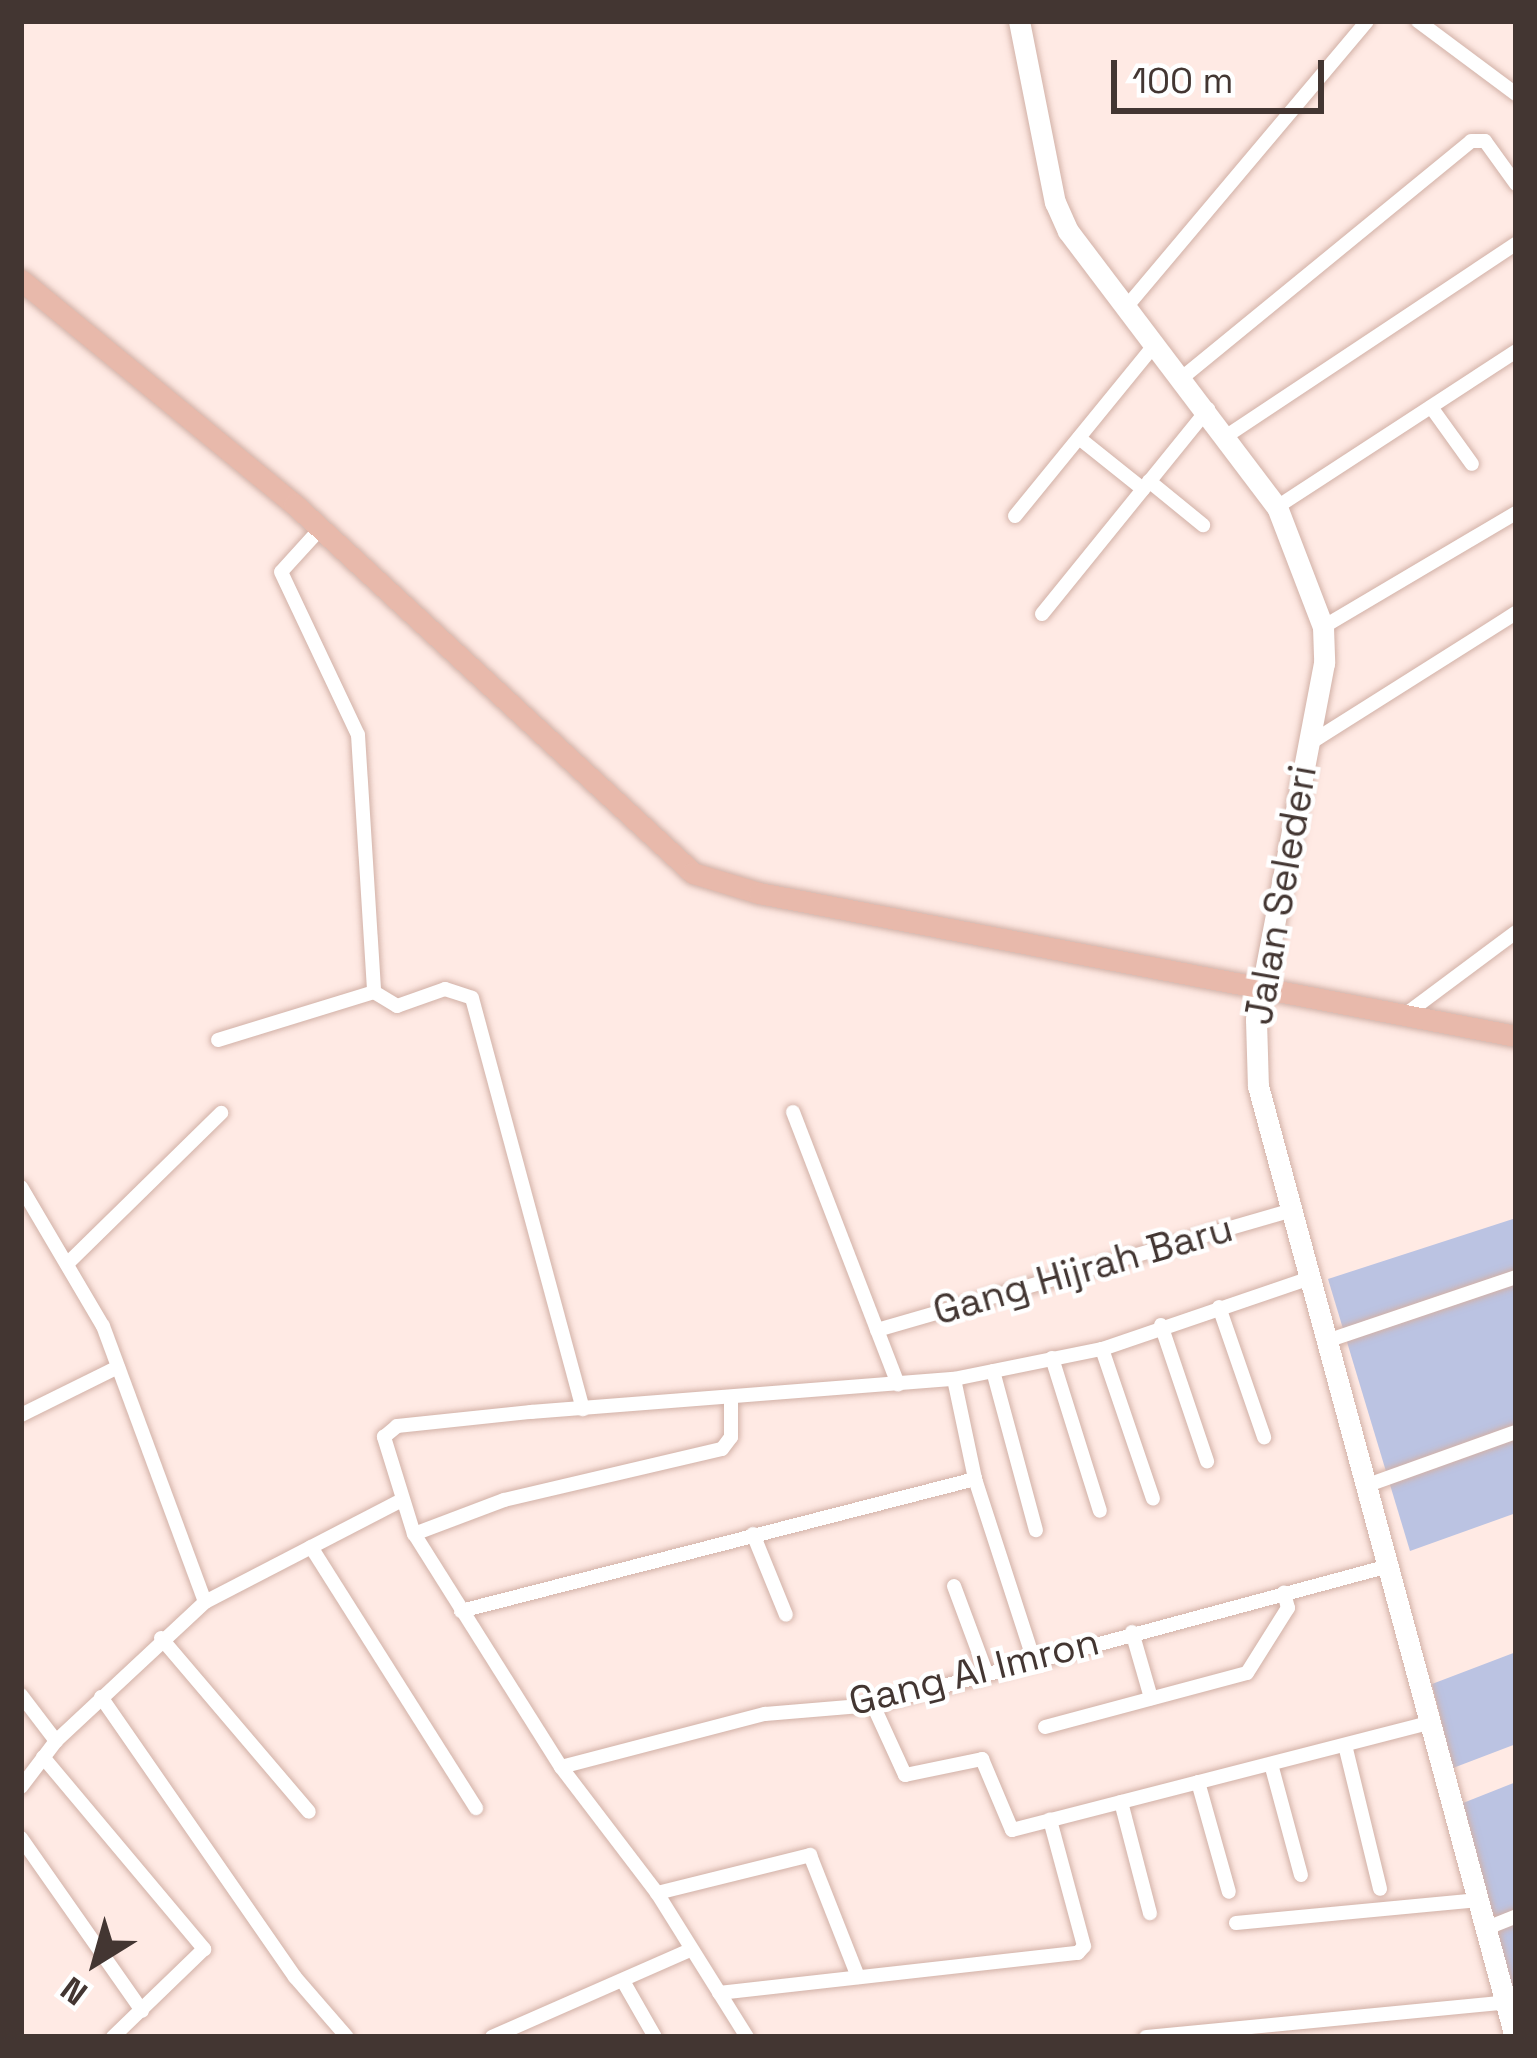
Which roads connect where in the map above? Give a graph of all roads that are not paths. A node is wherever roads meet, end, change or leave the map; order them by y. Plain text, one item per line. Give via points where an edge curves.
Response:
1 (1019, 21) edge
2 (1366, 21) edge
3 (1418, 21) edge
4 (1516, 94) edge
5 (1516, 184) edge
6 (1516, 244) edge
7 (21, 280) edge
8 (1128, 305) junction
9 (1156, 343) junction
10 (1516, 351) edge
11 (1183, 377) junction
12 (1431, 407) junction
13 (1208, 409) junction
14 (1228, 435) junction
15 (1079, 438) junction
16 (1472, 464) dead end
17 (1146, 485) junction
18 (1277, 506) junction
19 (1516, 513) edge
20 (1016, 516) dead end
21 (1203, 525) dead end
22 (321, 528) junction
23 (1516, 613) edge
24 (1042, 614) dead end
25 (1323, 627) junction
26 (1307, 745) junction
27 (1516, 932) edge
28 (1263, 986) junction
29 (374, 992) junction
30 (1402, 1017) junction
31 (1516, 1036) edge
32 (218, 1040) dead end
33 (793, 1112) dead end
34 (221, 1114) dead end
35 (21, 1187) edge
36 (1290, 1211) junction
37 (67, 1264) junction
38 (1516, 1277) edge
39 (1307, 1279) junction
40 (1219, 1307) junction
41 (1161, 1325) junction
42 (877, 1330) junction
43 (1327, 1342) junction
44 (1102, 1349) junction
45 (1052, 1358) junction
46 (118, 1367) junction
47 (993, 1371) junction
48 (954, 1379) junction
49 (898, 1384) junction
50 (731, 1402) junction
51 (583, 1409) junction
52 (21, 1415) edge
53 (1516, 1432) edge
54 (1264, 1437) dead end
55 (1207, 1461) dead end
56 (975, 1479) junction
57 (1365, 1486) junction
58 (1153, 1498) dead end
59 (398, 1502) junction
60 (1100, 1511) dead end
61 (1036, 1530) dead end
62 (414, 1534) junction
63 (753, 1534) junction
64 (311, 1547) junction
65 (1385, 1567) junction
66 (954, 1586) dead end
67 (1284, 1593) junction
68 (205, 1602) junction
69 (461, 1611) junction
70 (786, 1615) dead end
71 (1132, 1633) junction
72 (161, 1638) junction
73 (1033, 1658) junction
74 (986, 1672) junction
75 (21, 1695) edge
76 (101, 1697) junction
77 (1151, 1698) junction
78 (873, 1705) junction
79 (1429, 1724) junction
80 (1045, 1726) dead end
81 (56, 1741) junction
82 (1345, 1745) junction
83 (43, 1757) junction
84 (1271, 1764) junction
85 (561, 1767) junction
86 (1198, 1782) junction
87 (21, 1787) edge
88 (1120, 1802) junction
89 (476, 1808) dead end
90 (309, 1812) dead end
91 (1050, 1820) junction
92 (21, 1838) edge
93 (1301, 1875) dead end
94 (1380, 1888) dead end
95 (1229, 1892) dead end
96 (657, 1893) junction
97 (1479, 1900) junction
98 (1150, 1912) dead end
99 (1516, 1916) edge
100 (1236, 1923) dead end
101 (1487, 1928) junction
102 (690, 1950) junction
103 (858, 1977) junction
104 (623, 1981) junction
105 (718, 1993) junction
106 (1508, 2002) junction
107 (142, 2011) junction
108 (1515, 2030) edge
109 (113, 2037) edge
110 (347, 2037) edge
111 (492, 2037) edge
112 (655, 2037) edge
113 (747, 2037) edge
114 (1146, 2037) edge

1 - 8 street, Jalan Selederi via 1055,202
2 - 8 street
3 - 4 street
5 - 11 street via 1485,141 1471,141
6 - 14 street
7 - 22 main road
8 - 9 street, Jalan Selederi
9 - 11 street, Jalan Selederi
9 - 15 street
10 - 12 street
11 - 13 street, Jalan Selederi
12 - 16 street
12 - 18 street
13 - 14 street, Jalan Selederi
13 - 17 street
14 - 18 street, Jalan Selederi
15 - 17 street
15 - 20 street
17 - 21 street
17 - 24 street
18 - 25 street, Jalan Selederi
19 - 25 street
22 - 28 main road via 693,873 758,893
22 - 29 street via 281,572 358,735
23 - 26 street
25 - 26 street, Jalan Selederi
26 - 28 street, Jalan Selederi
27 - 30 street
28 - 30 main road
28 - 36 street, Jalan Selederi via 1254,1054
29 - 32 street
29 - 51 street via 397,1006 445,989 472,998
30 - 31 main road
33 - 42 street
34 - 37 street
35 - 37 street
36 - 39 street, Jalan Selederi
36 - 42 street, Gang Hijrah Baru
37 - 46 street
38 - 43 street
39 - 40 street
39 - 43 street, Jalan Selederi
40 - 41 street
40 - 54 street
41 - 44 street
41 - 55 street
42 - 49 street
43 - 57 street, Jalan Selederi
44 - 45 street
44 - 58 street
45 - 47 street
45 - 60 street
46 - 52 street
46 - 68 street
47 - 48 street
47 - 61 street
48 - 49 street
48 - 56 street
49 - 50 street
50 - 51 street
50 - 62 street via 730,1442 722,1449 504,1501
51 - 59 street via 397,1426 381,1445
53 - 57 street
56 - 63 street
56 - 73 street
57 - 65 street, Jalan Selederi
59 - 62 street
59 - 64 street
62 - 69 street
63 - 69 street
63 - 70 street
64 - 68 street
64 - 89 street
65 - 67 street, Gang Al Imron
65 - 79 street, Jalan Selederi
66 - 74 street
67 - 71 street, Gang Al Imron
67 - 77 street via 1288,1608 1246,1673
68 - 72 street
69 - 85 street
71 - 73 street, Gang Al Imron
71 - 77 street
72 - 76 street
72 - 90 street
73 - 74 street, Gang Al Imron
74 - 78 street, Gang Al Imron
75 - 81 street
76 - 81 street
76 - 110 street via 295,1977
77 - 80 street
78 - 85 street, Gang Al Imron via 765,1714
78 - 91 street via 905,1774 982,1759 1005,1828
79 - 82 street
79 - 97 street, Jalan Selederi
81 - 83 street
82 - 84 street
82 - 94 street
83 - 87 street
83 - 107 street via 204,1949
84 - 86 street
84 - 93 street
85 - 96 street
86 - 88 street
86 - 95 street
88 - 91 street
88 - 98 street
91 - 103 street via 1083,1950
92 - 107 street
96 - 102 street
96 - 103 street via 810,1855
97 - 100 street
97 - 101 street, Jalan Selederi
99 - 101 street
101 - 106 street, Jalan Selederi
102 - 104 street
102 - 105 street
103 - 105 street
104 - 111 street
104 - 112 street
105 - 113 street
106 - 108 street, Jalan Selederi
106 - 114 street
107 - 109 street

